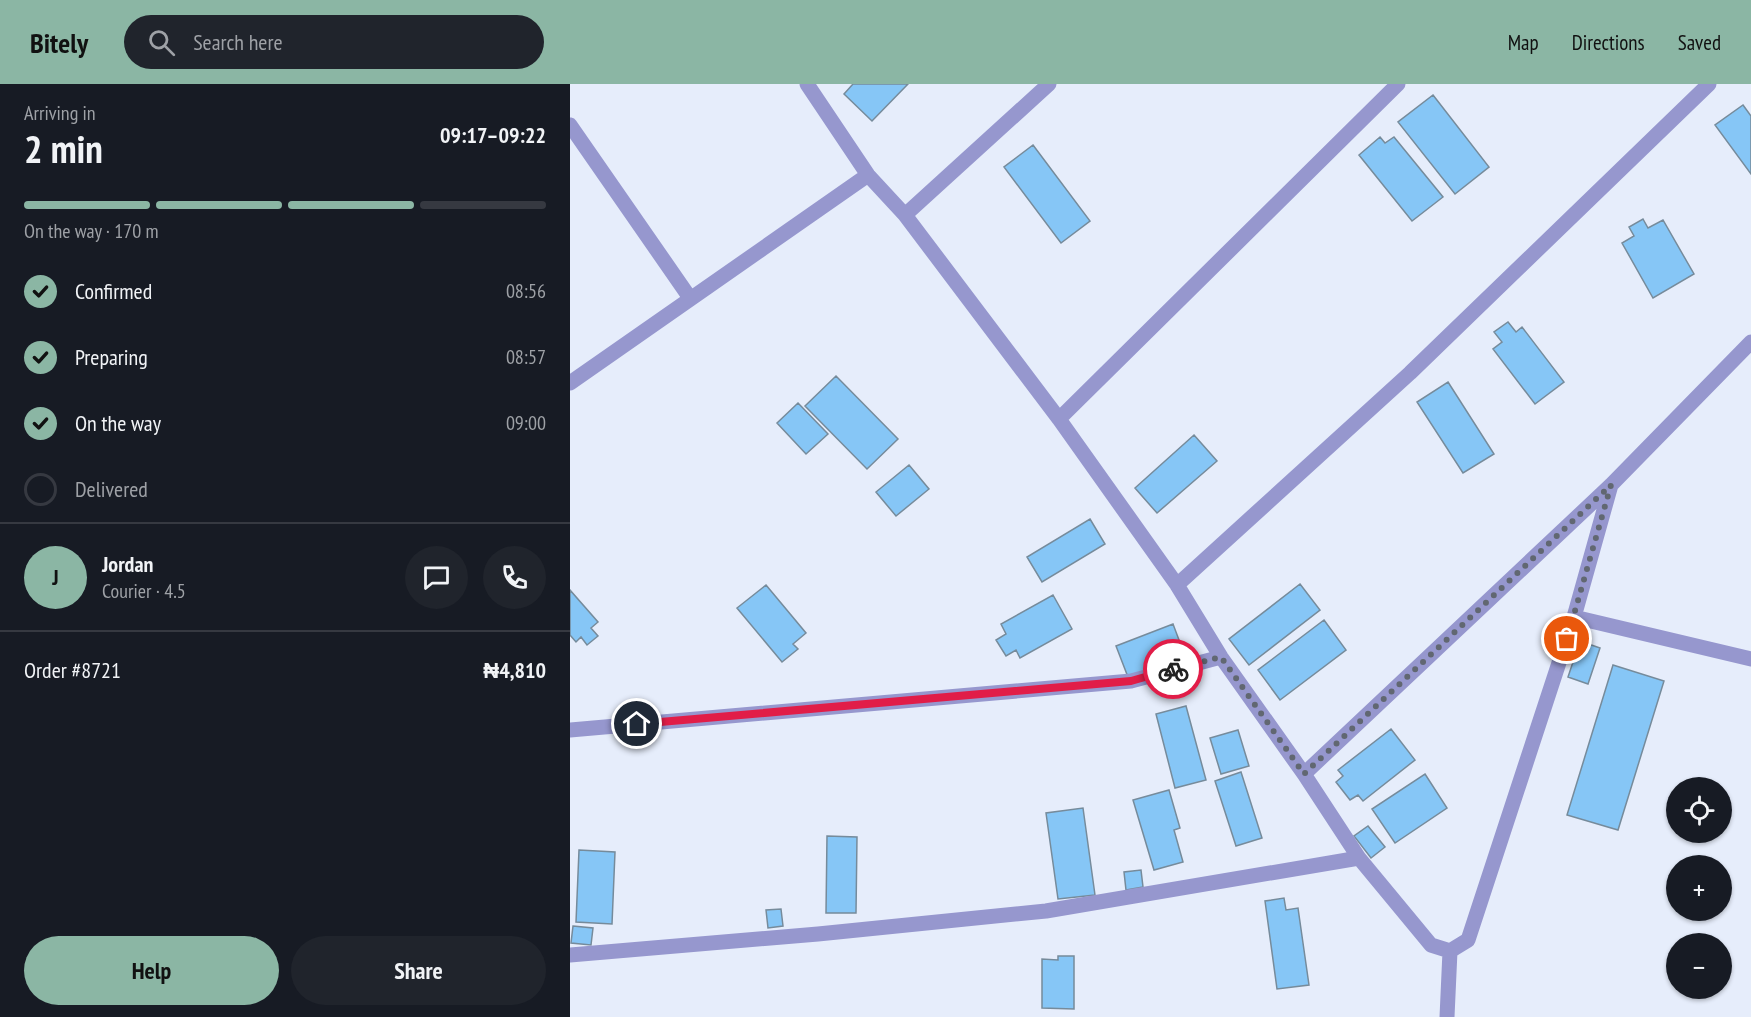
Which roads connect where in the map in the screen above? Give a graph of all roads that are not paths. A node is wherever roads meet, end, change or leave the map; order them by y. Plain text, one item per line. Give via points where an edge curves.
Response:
1 (807, 84) edge
2 (1049, 84) edge
3 (1398, 84) edge
4 (1709, 84) edge
5 (570, 124) edge
6 (868, 175) junction
7 (905, 215) junction
8 (690, 298) junction
9 (1751, 342) edge
10 (570, 383) edge
11 (1059, 419) junction
12 (1611, 485) junction
13 (1177, 585) junction
14 (1574, 617) junction
15 (1221, 657) junction
16 (1751, 659) edge
17 (570, 730) edge
18 (1304, 774) junction
19 (1359, 858) junction
20 (1450, 951) junction
21 (570, 955) edge
22 (1447, 1017) edge

1 - 6 street
2 - 7 street
3 - 11 street
4 - 13 street via 1410,373
5 - 8 street
6 - 7 street
6 - 8 street
7 - 11 street
8 - 10 street
9 - 12 street
11 - 13 street
12 - 14 street
12 - 18 street
13 - 15 street
14 - 16 street
14 - 20 street via 1468,940
15 - 17 street via 1131,681
15 - 18 street
18 - 19 street
19 - 20 street via 1431,945
19 - 21 street via 1046,911
20 - 22 street

